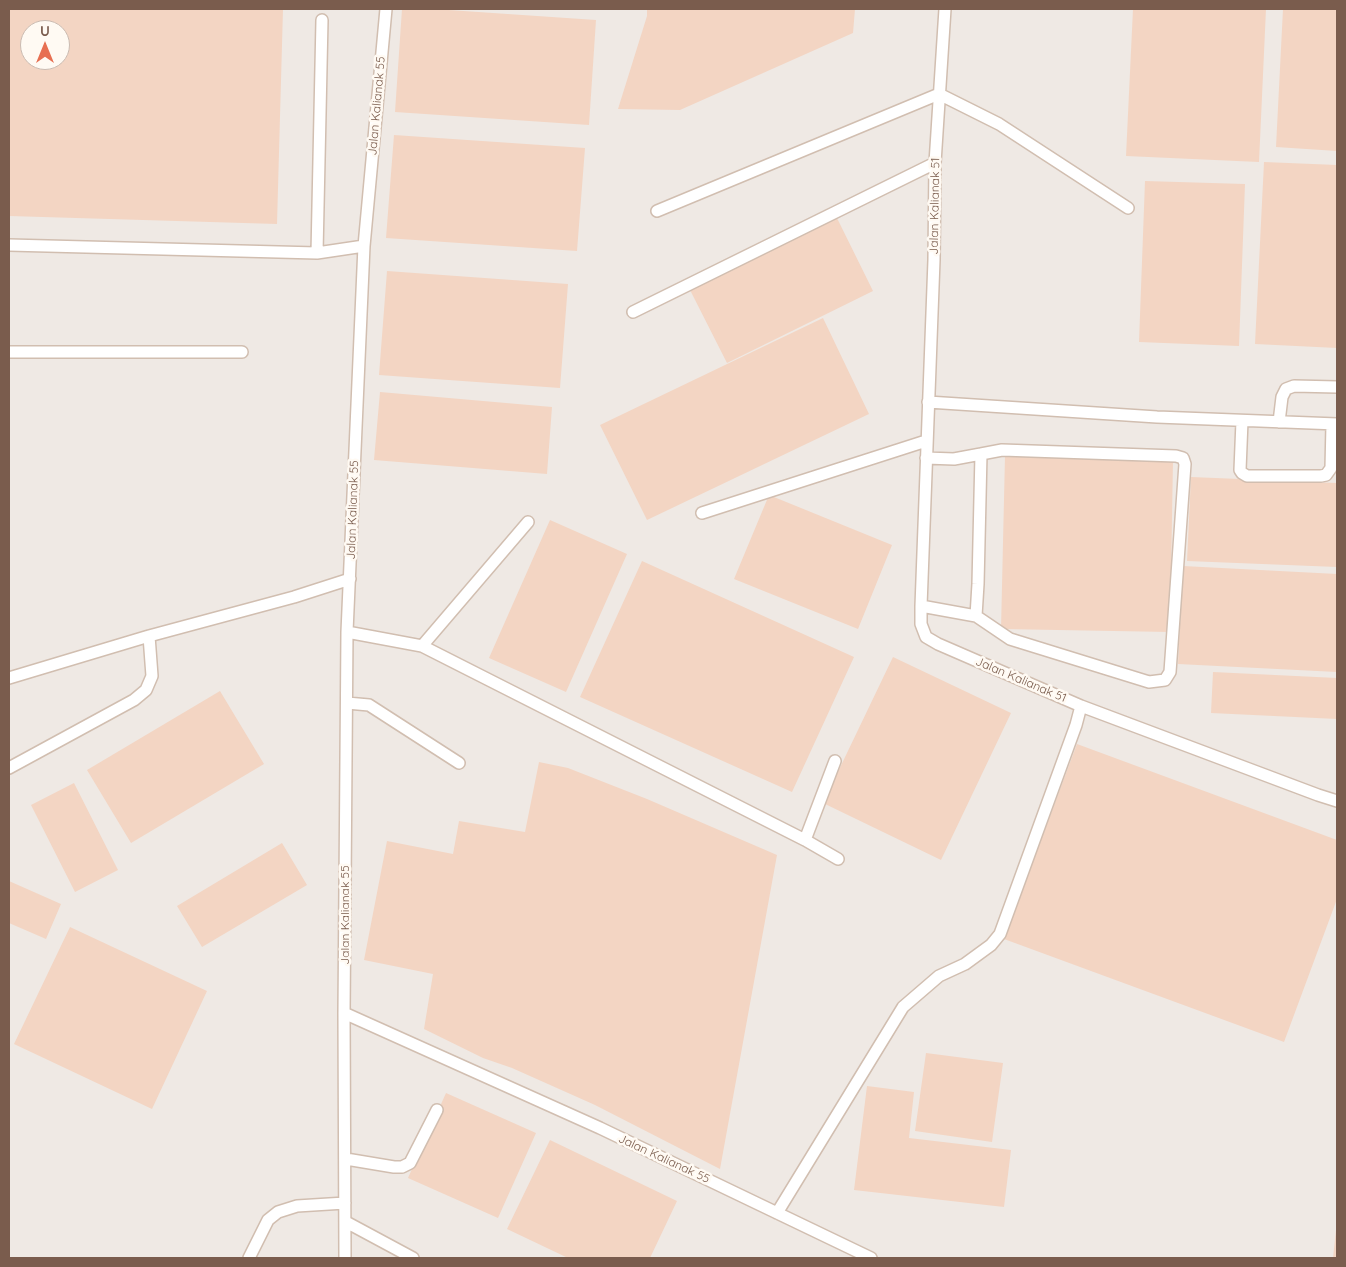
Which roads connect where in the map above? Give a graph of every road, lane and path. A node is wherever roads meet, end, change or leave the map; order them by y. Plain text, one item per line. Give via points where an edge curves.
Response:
1 (386, 9) edge
2 (945, 9) edge
3 (322, 20) dead end
4 (939, 94) junction
5 (935, 163) junction
6 (1128, 208) dead end
7 (656, 211) dead end
8 (9, 245) edge
9 (364, 246) junction
10 (316, 253) junction
11 (633, 312) dead end
12 (9, 352) edge
13 (242, 352) dead end
14 (1337, 387) edge
15 (928, 402) junction
16 (1242, 421) junction
17 (1278, 422) junction
18 (1335, 424) edge
19 (926, 441) junction
20 (982, 454) junction
21 (926, 458) junction
22 (702, 514) dead end
23 (528, 522) dead end
24 (350, 579) junction
25 (921, 606) junction
26 (976, 616) junction
27 (347, 632) junction
28 (150, 636) junction
29 (422, 646) junction
30 (9, 678) edge
31 (347, 703) junction
32 (1081, 706) junction
33 (835, 761) dead end
34 (459, 762) dead end
35 (9, 768) edge
36 (1337, 801) edge
37 (805, 840) junction
38 (838, 859) dead end
39 (344, 1013) junction
40 (437, 1110) dead end
41 (346, 1159) junction
42 (345, 1203) junction
43 (777, 1213) junction
44 (346, 1222) junction
45 (249, 1258) edge
46 (346, 1258) edge
47 (413, 1258) edge
48 (871, 1258) edge

1 - 9 lane, Jalan Kalianak 55
2 - 4 lane, Jalan Kalianak 51
3 - 10 lane
4 - 5 lane, Jalan Kalianak 51
4 - 6 lane via 999,124
4 - 7 lane
5 - 11 lane
5 - 15 lane, Jalan Kalianak 51
8 - 10 lane
9 - 10 lane
9 - 24 lane, Jalan Kalianak 55
12 - 13 lane
14 - 17 lane via 1294,386 1286,389
15 - 16 lane
15 - 19 lane, Jalan Kalianak 51
16 - 17 lane
16 - 18 lane via 1240,470 1247,476 1326,475 1331,468
17 - 18 lane
19 - 21 lane, Jalan Kalianak 51
19 - 22 lane
20 - 21 lane via 954,459
20 - 26 lane
20 - 26 lane via 1002,450 1176,456 1183,458 1185,464 1170,672 1165,680 1148,682 1010,640
21 - 25 lane, Jalan Kalianak 51
23 - 29 lane
24 - 27 lane, Jalan Kalianak 55
24 - 28 lane
25 - 26 lane
25 - 32 lane, Jalan Kalianak 51 via 921,624 926,636 938,644
27 - 29 lane
27 - 31 lane, Jalan Kalianak 55
28 - 30 lane
28 - 35 lane via 152,676 146,690 134,700
29 - 37 lane
31 - 34 lane via 370,704
31 - 39 lane, Jalan Kalianak 55
32 - 36 lane, Jalan Kalianak 51
32 - 43 lane via 1000,934 992,945 965,964 939,976 903,1007
33 - 37 lane
37 - 38 lane
39 - 41 lane, Jalan Kalianak 55
39 - 43 lane, Jalan Kalianak 55 via 600,1128
40 - 41 lane via 410,1164 394,1167
41 - 42 lane, Jalan Kalianak 55
42 - 44 lane, Jalan Kalianak 55
42 - 45 lane via 297,1206 278,1212 268,1220
43 - 48 lane, Jalan Kalianak 55
44 - 46 lane, Jalan Kalianak 55
44 - 47 lane

